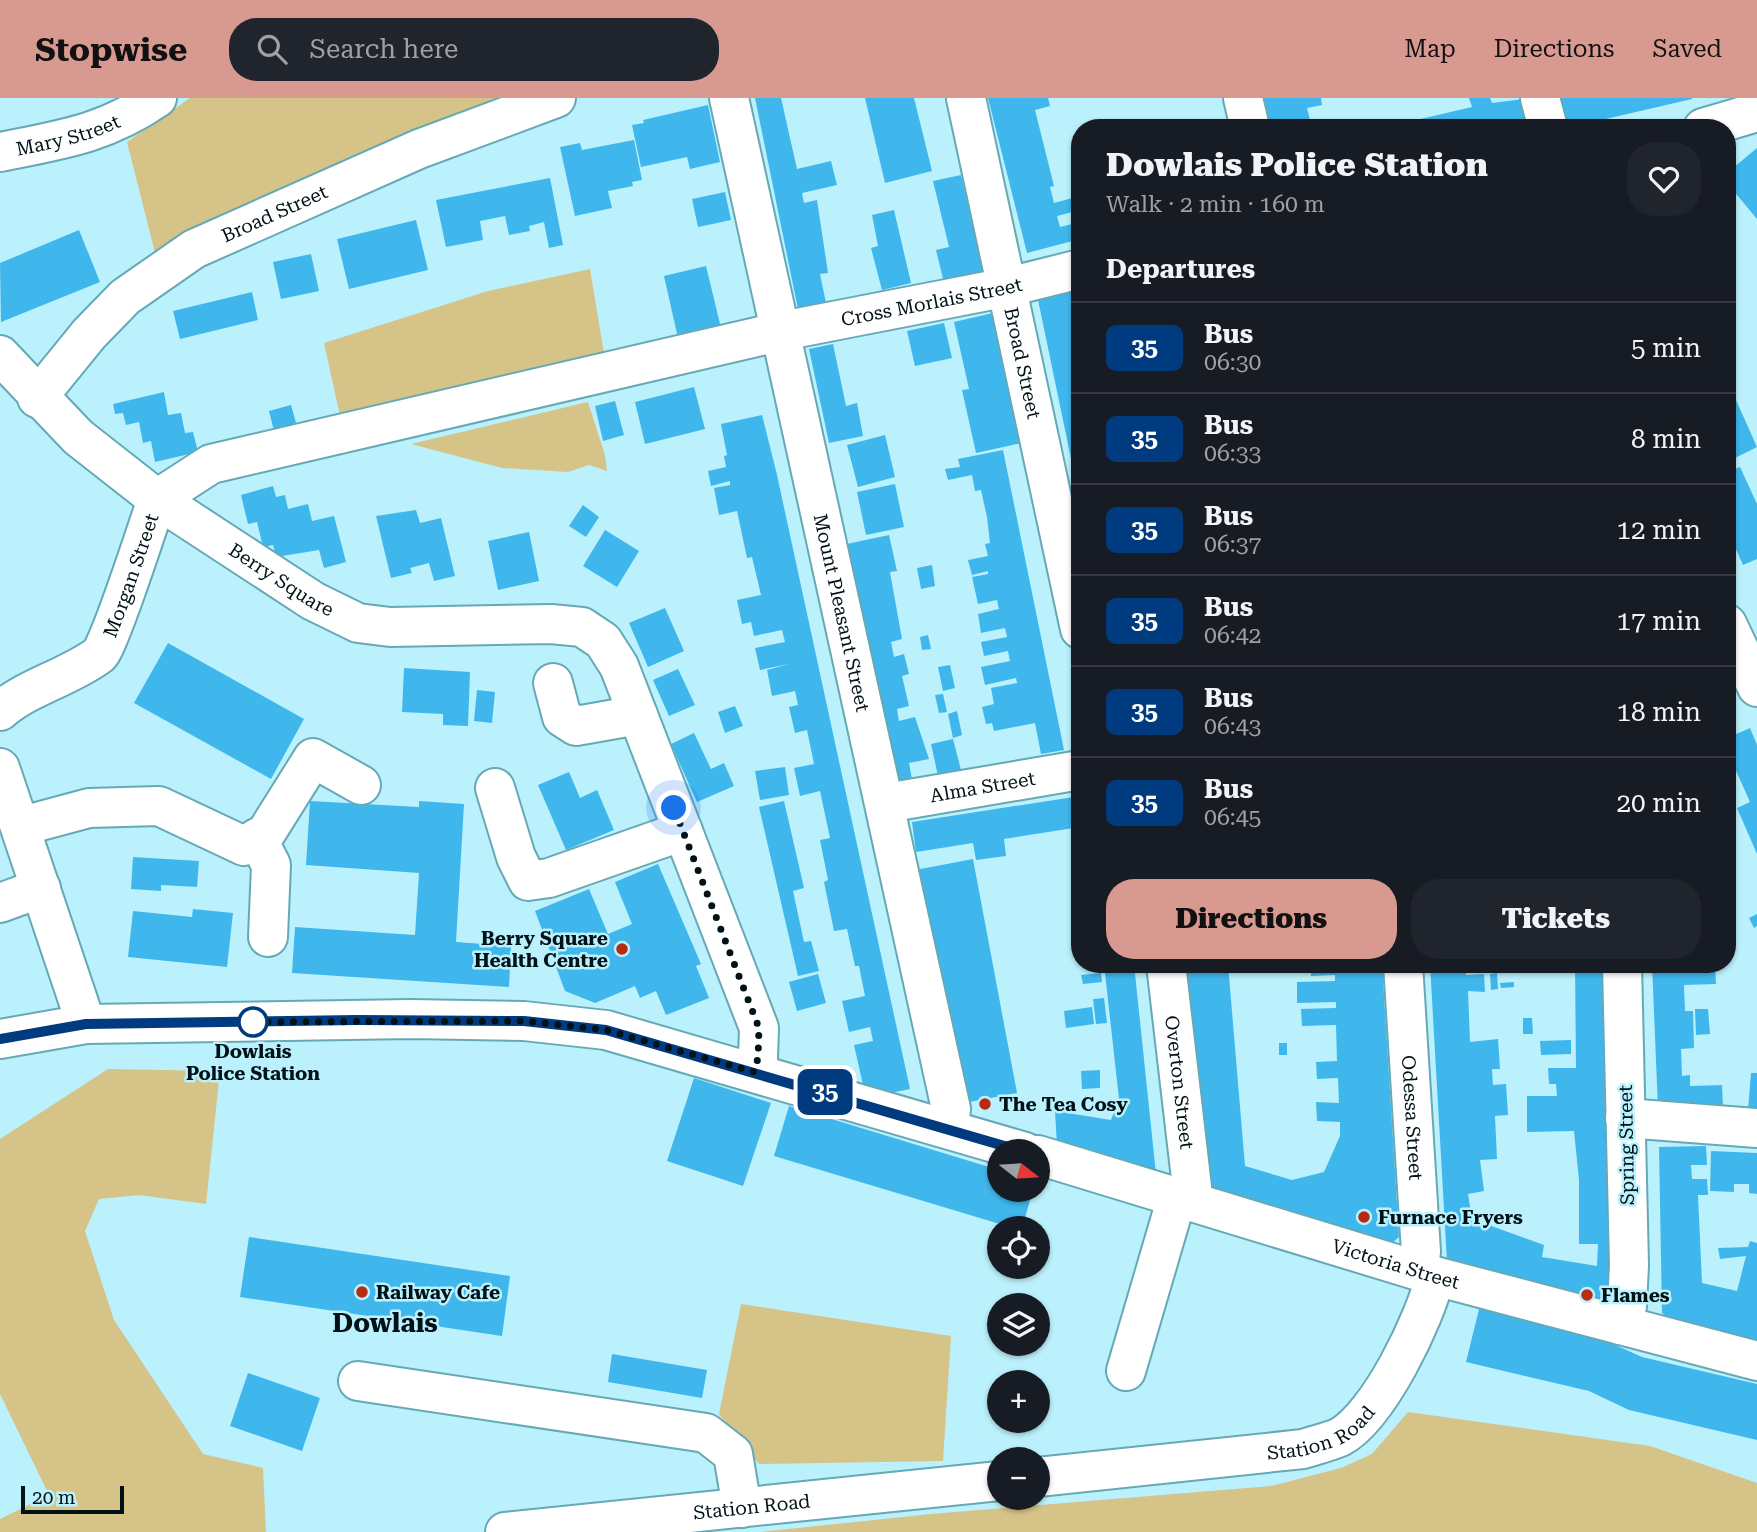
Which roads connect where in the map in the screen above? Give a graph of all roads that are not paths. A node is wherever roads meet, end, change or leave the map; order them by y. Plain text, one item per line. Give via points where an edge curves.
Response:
1 (556, 98) edge
2 (729, 98) edge
3 (966, 98) edge
4 (1243, 98) edge
5 (1540, 98) edge
6 (141, 103) edge
7 (1757, 112) edge
8 (1248, 119) edge
9 (1546, 119) edge
10 (1733, 119) edge
11 (0, 152) edge
12 (1071, 271) edge
13 (1008, 287) junction
14 (782, 331) junction
15 (0, 355) edge
16 (37, 398) junction
17 (157, 499) junction
18 (1071, 586) edge
19 (1736, 626) edge
20 (554, 683) dead end
21 (1757, 687) edge
22 (0, 710) edge
23 (638, 715) junction
24 (0, 768) edge
25 (1071, 772) edge
26 (361, 785) dead end
27 (495, 788) dead end
28 (886, 803) junction
29 (22, 826) junction
30 (683, 831) junction
31 (257, 838) junction
32 (41, 888) junction
33 (0, 903) edge
34 (268, 937) dead end
35 (1167, 973) edge
36 (1404, 973) edge
37 (1622, 973) edge
38 (86, 1024) junction
39 (0, 1039) edge
40 (754, 1072) junction
41 (1625, 1118) junction
42 (1757, 1128) edge
43 (949, 1129) junction
44 (987, 1140) edge
45 (1050, 1159) edge
46 (1183, 1199) junction
47 (1424, 1273) junction
48 (1620, 1325) junction
49 (1757, 1361) edge
50 (1126, 1371) dead end
51 (358, 1381) dead end
52 (1050, 1476) edge
53 (987, 1482) edge
54 (742, 1508) junction
55 (505, 1532) edge

1 - 16 street, Broad Street via 419,149 194,249 125,297
2 - 14 street, Mount Pleasant Street
3 - 13 street, Broad Street
4 - 8 street
5 - 9 street
6 - 11 street, Mary Street via 85,135
7 - 10 street
12 - 13 street, Cross Morlais Street
13 - 14 street, Cross Morlais Street
13 - 18 street, Broad Street
14 - 17 street via 211,464
14 - 28 street, Mount Pleasant Street
15 - 16 street, Berry Square
16 - 17 street, Berry Square
17 - 22 street, Morgan Street via 102,653
17 - 23 street, Berry Square via 313,601 358,623 582,627 603,641 619,666
19 - 21 street
20 - 23 street via 562,717 576,726
23 - 30 street, Berry Square
24 - 29 street
25 - 28 street, Alma Street
26 - 31 street via 313,758 265,833
27 - 30 street via 528,881 549,878
28 - 43 street, Mount Pleasant Street via 951,1108
29 - 31 street via 89,808 159,806 244,846
29 - 32 street
30 - 40 street, Berry Square via 759,1028
31 - 34 street via 271,865
32 - 33 street
32 - 38 street
35 - 46 street, Overton Street via 1192,1187
36 - 47 street, Odessa Street
37 - 41 street, Spring Street
38 - 39 street
38 - 40 street via 524,1021 606,1030
40 - 43 street
41 - 42 street
41 - 48 street, Spring Street via 1629,1265 1627,1306
43 - 44 street
45 - 46 street, Victoria Street
46 - 47 street, Victoria Street
46 - 50 street, Overton Street
47 - 48 street, Victoria Street
47 - 52 street, Station Road via 1432,1291 1398,1364 1376,1404 1341,1436 1304,1449
48 - 49 street, Victoria Street
51 - 54 street via 706,1433 733,1454
53 - 54 street, Station Road
54 - 55 street, Station Road

